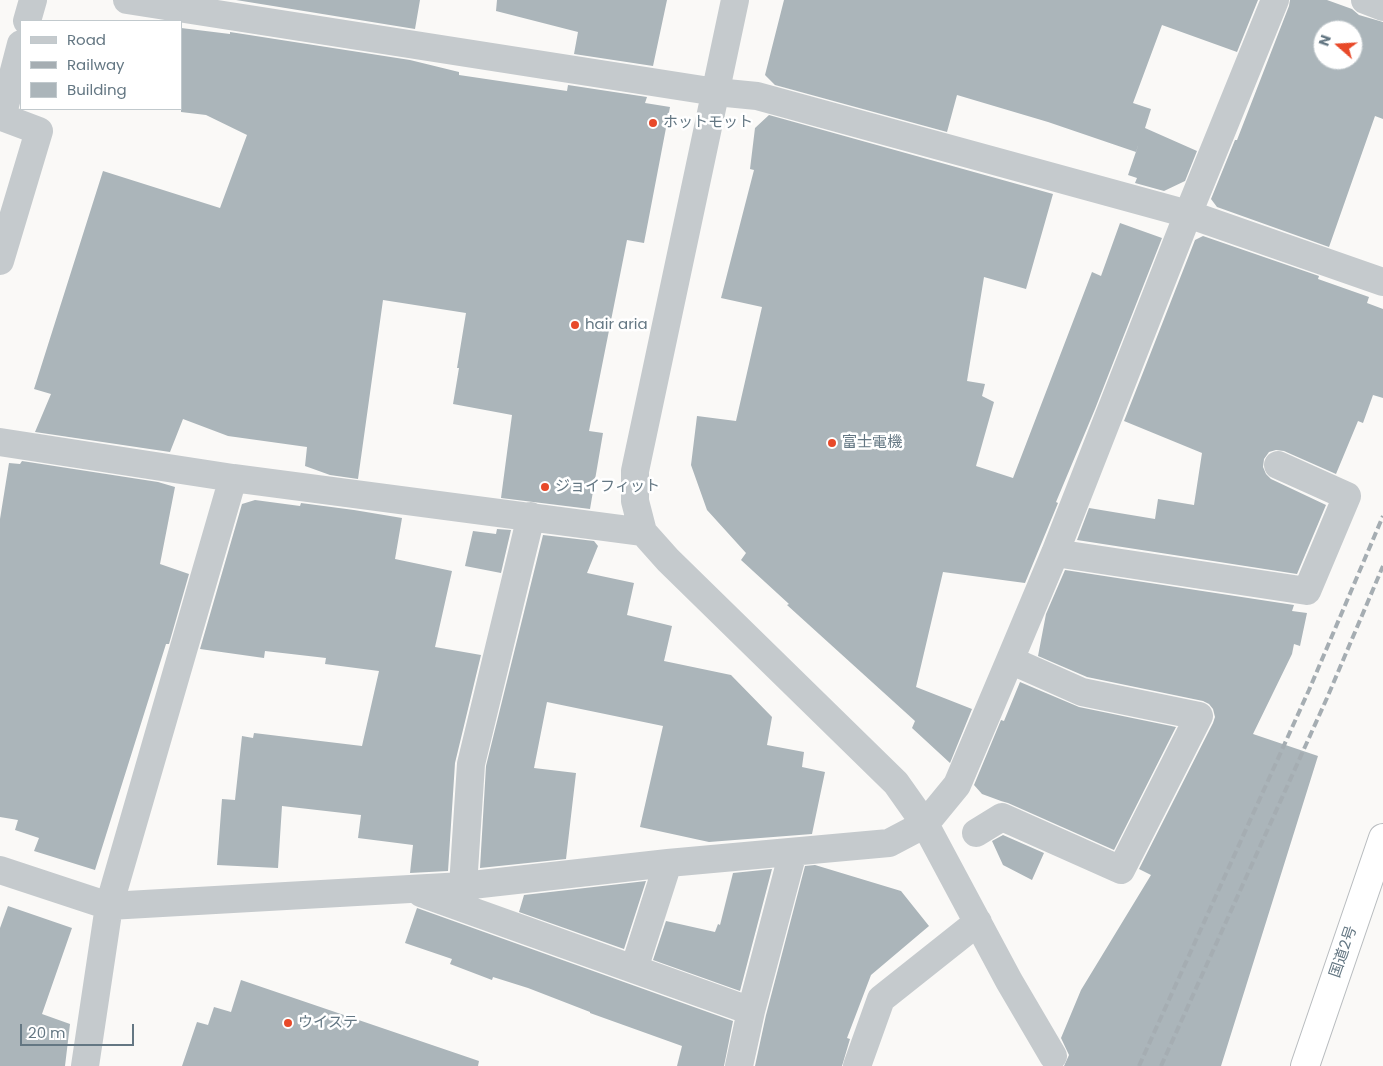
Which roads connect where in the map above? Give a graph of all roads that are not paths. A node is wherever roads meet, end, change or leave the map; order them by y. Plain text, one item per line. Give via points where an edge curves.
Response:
1 (33, 0) edge
2 (127, 0) edge
3 (736, 0) edge
4 (1275, 0) edge
5 (1365, 0) edge
6 (1383, 7) edge
7 (27, 20) edge
8 (20, 48) edge
9 (716, 92) junction
10 (1188, 214) junction
11 (0, 261) edge
12 (1383, 282) edge
13 (0, 442) edge
14 (1278, 464) dead end
15 (233, 478) junction
16 (530, 516) junction
17 (644, 532) junction
18 (1055, 553) junction
19 (1010, 660) junction
20 (925, 824) junction
21 (976, 833) dead end
22 (1383, 838) edge
23 (793, 852) junction
24 (668, 863) junction
25 (0, 870) edge
26 (463, 886) junction
27 (413, 890) junction
28 (109, 906) junction
29 (978, 922) junction
30 (634, 969) junction
31 (751, 1011) junction
32 (1053, 1056) dead end
33 (85, 1066) edge
34 (739, 1066) edge
35 (857, 1066) edge
36 (1305, 1066) edge

1 - 7 street
2 - 9 street
3 - 9 street
4 - 10 street
5 - 6 street
8 - 11 street via 2,117 39,131
9 - 10 street via 757,96
9 - 17 street via 635,471 635,501
10 - 12 street
10 - 18 street
13 - 15 street
14 - 18 street via 1348,496 1306,591
15 - 16 street
15 - 28 street
16 - 17 street
16 - 26 street via 472,764
17 - 20 street via 668,560 896,784
18 - 19 street
19 - 20 street via 957,785
19 - 21 street via 1082,692 1199,716 1121,870 1002,817
20 - 23 street via 889,843
20 - 29 street
22 - 36 highway, 国道2号
23 - 24 street
23 - 31 street
24 - 26 street
24 - 30 street
25 - 28 street
26 - 27 street
27 - 28 street
27 - 30 street
28 - 33 street
29 - 32 street
29 - 35 street via 880,999
30 - 31 street
31 - 34 street

